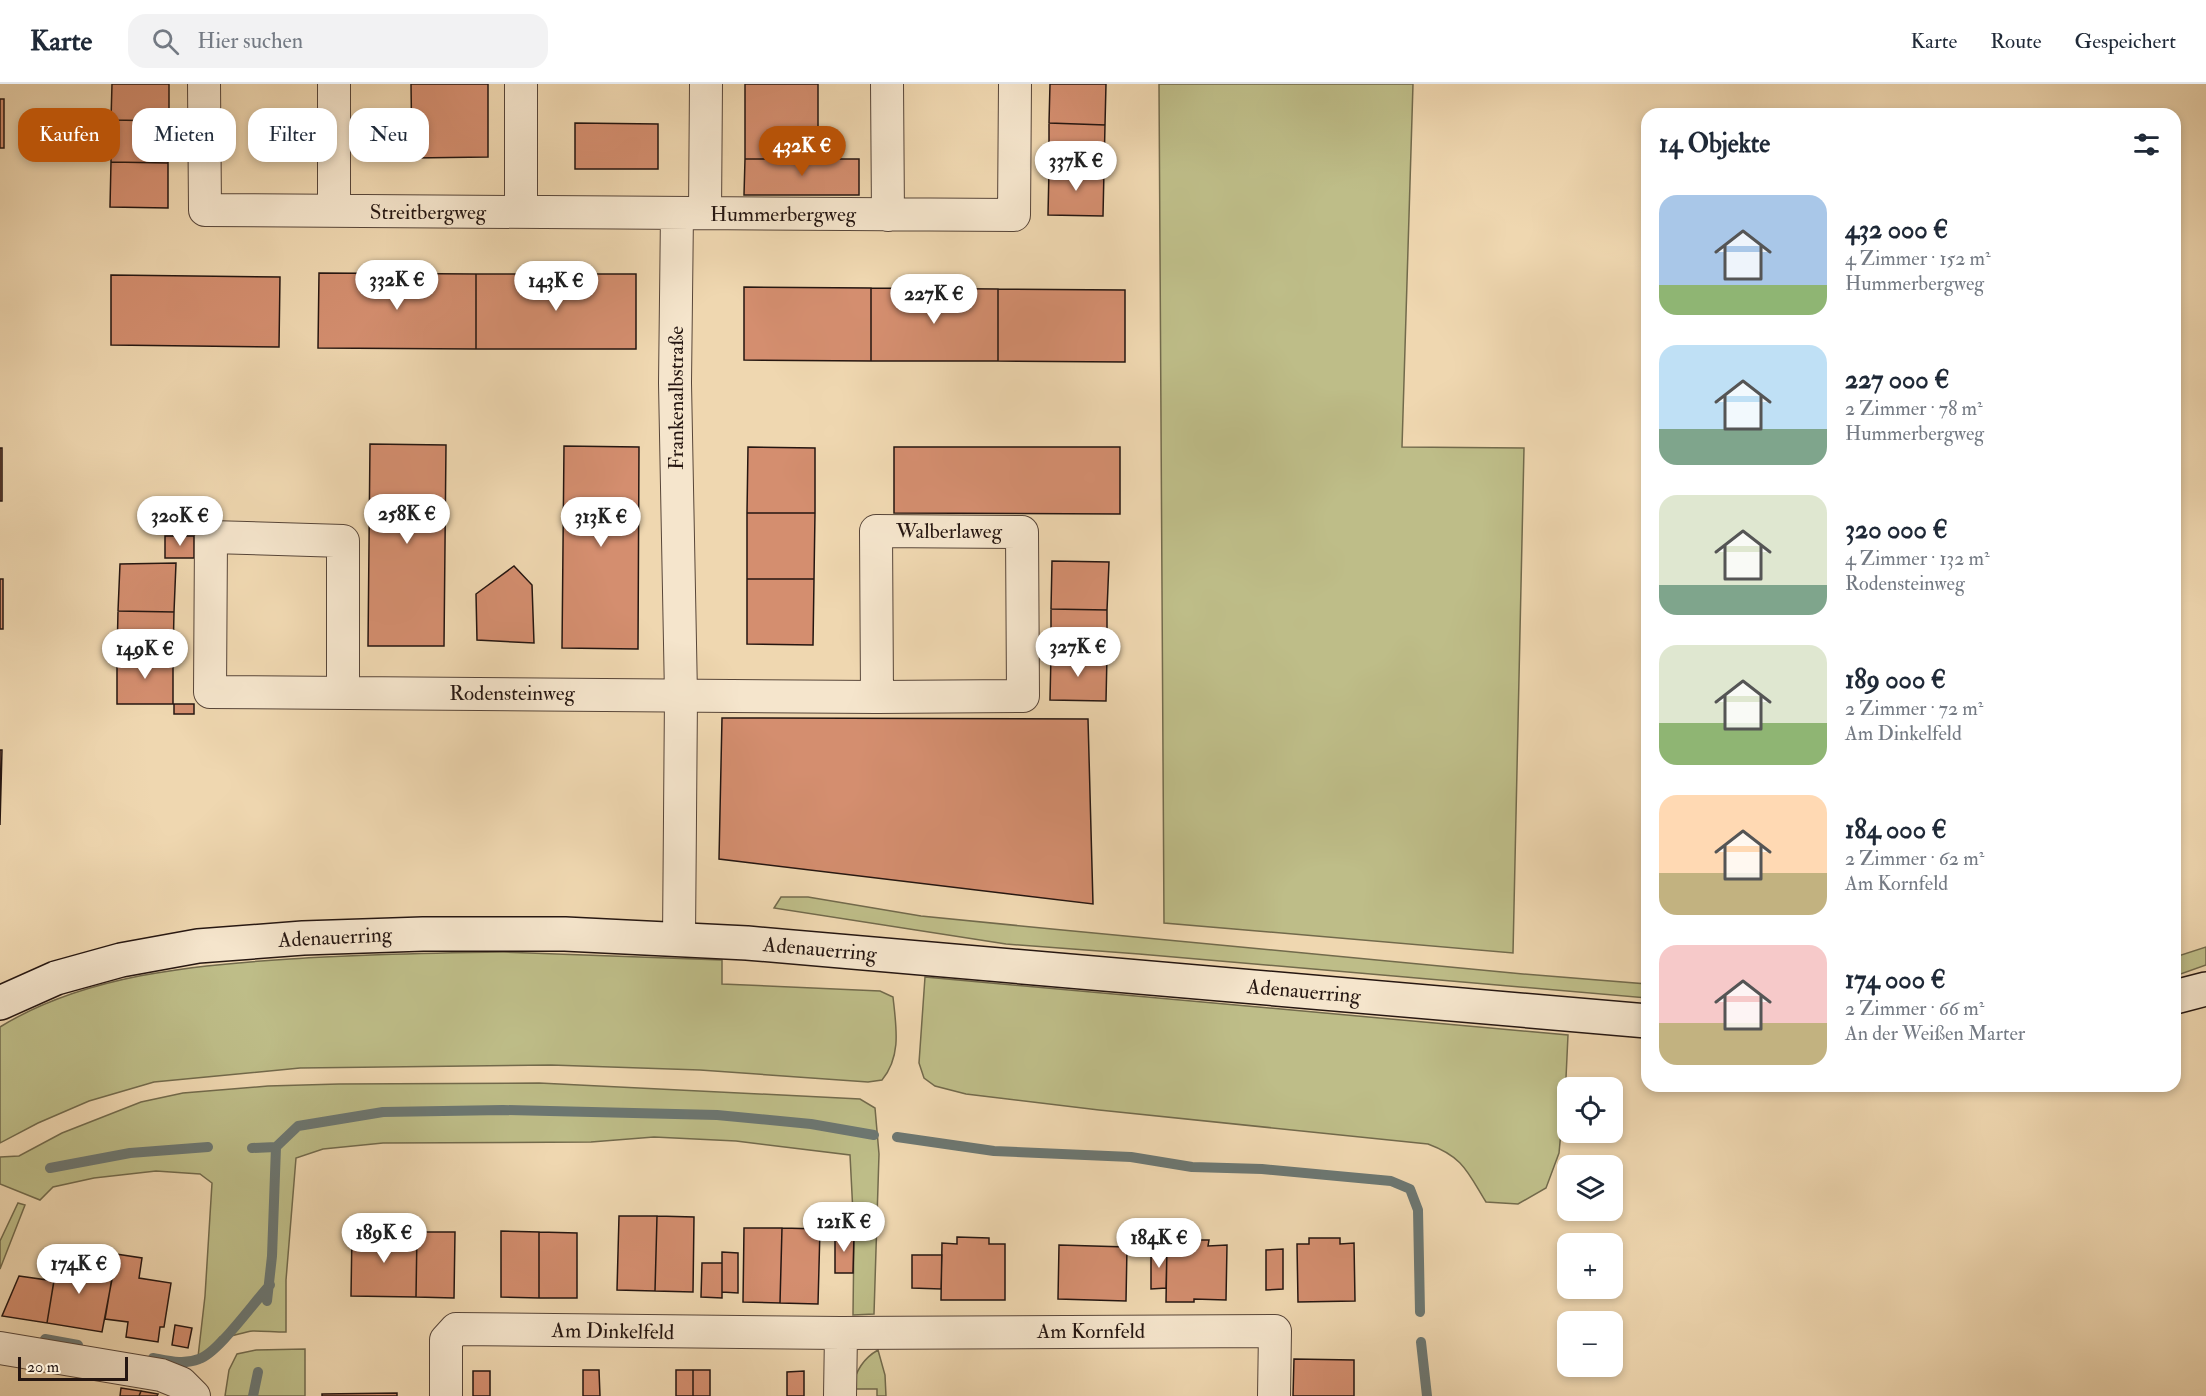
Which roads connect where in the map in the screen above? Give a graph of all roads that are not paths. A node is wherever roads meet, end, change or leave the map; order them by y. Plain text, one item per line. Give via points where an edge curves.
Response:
1 (204, 84) edge
2 (334, 84) edge
3 (521, 84) edge
4 (706, 84) edge
5 (887, 84) edge
6 (1015, 84) edge
7 (334, 211) junction
8 (521, 212) junction
9 (691, 213) junction
10 (888, 214) junction
11 (343, 692) junction
12 (681, 695) junction
13 (877, 697) junction
14 (678, 940) junction
15 (2206, 989) edge
16 (2181, 996) edge
17 (0, 1003) edge
18 (1641, 1020) edge
19 (841, 1333) junction
20 (0, 1348) edge
21 (194, 1396) edge
22 (446, 1396) edge
23 (840, 1396) edge
24 (1274, 1396) edge

1 - 7 street, Streitbergweg via 205,210
2 - 7 street
3 - 8 street
4 - 9 street, Frankenalbstraße
5 - 10 street
6 - 10 street, Hummerbergweg via 1014,215
7 - 8 street, Streitbergweg
8 - 9 street
9 - 10 street, Hummerbergweg
9 - 12 street, Frankenalbstraße via 675,383
11 - 11 street, Rodensteinweg via 210,692 211,537 343,540
11 - 12 street, Rodensteinweg
12 - 13 street, Walberlaweg
12 - 14 street, Frankenalbstraße
13 - 13 street, Walberlaweg via 876,531 1022,532 1023,696
14 - 17 main road, Adenauerring via 565,934 423,934 198,946 121,960 56,978
14 - 18 main road, Adenauerring
15 - 16 main road
19 - 22 street, Am Dinkelfeld via 456,1329 446,1340
19 - 23 street
19 - 24 street, Am Kornfeld via 1275,1331
20 - 21 street via 162,1375 181,1383

